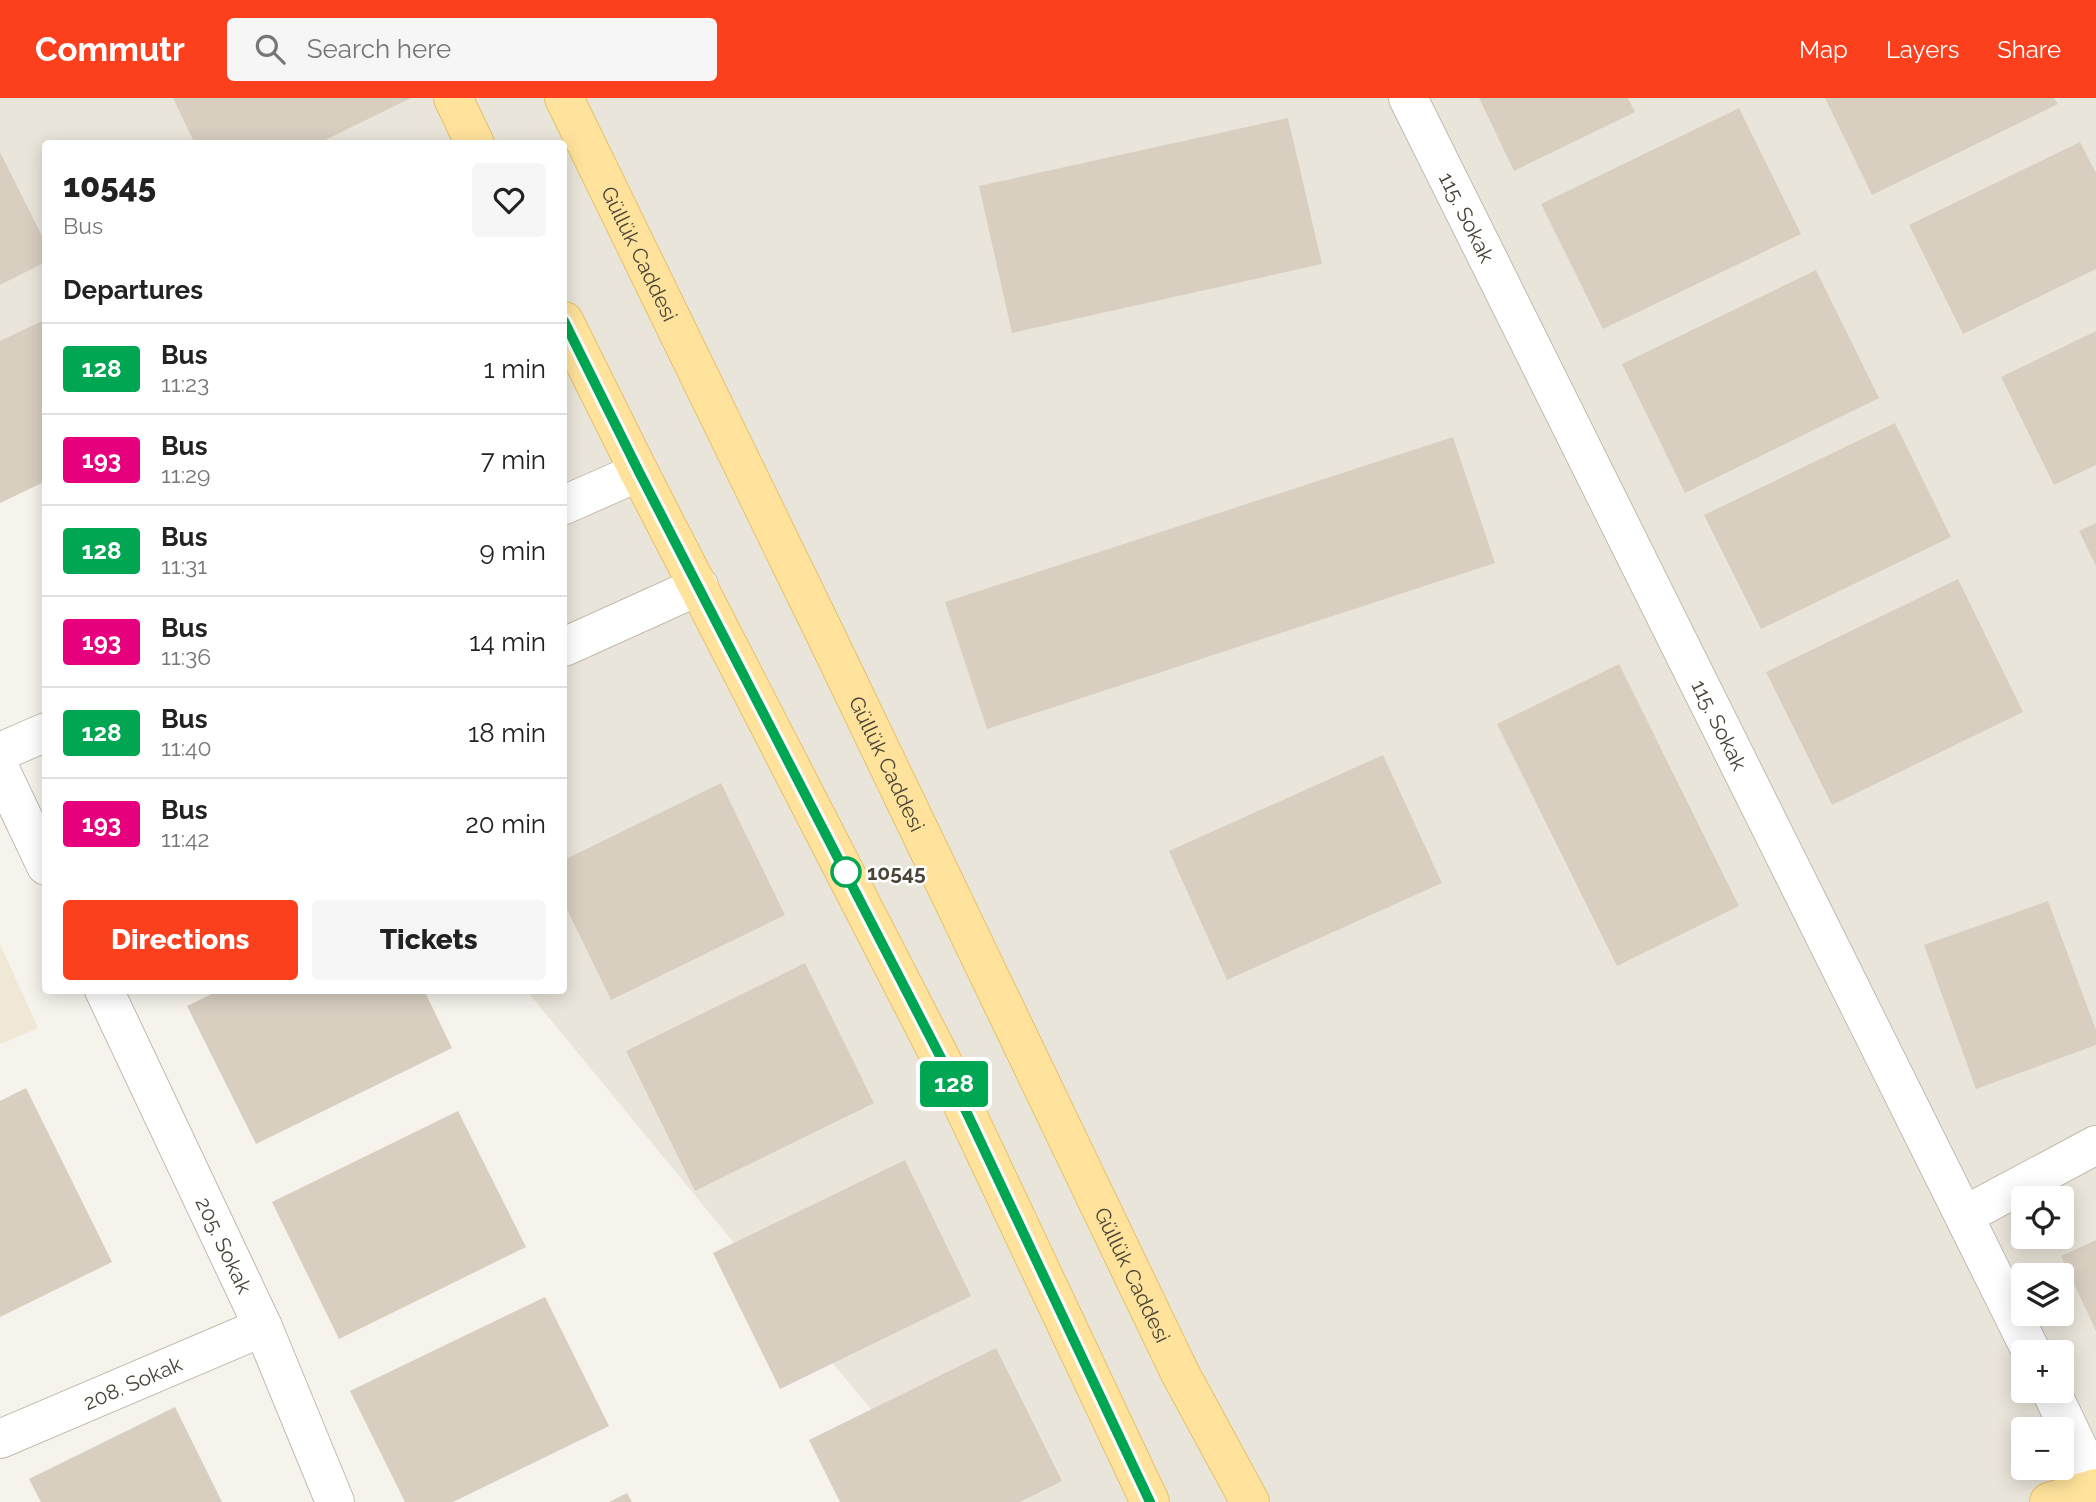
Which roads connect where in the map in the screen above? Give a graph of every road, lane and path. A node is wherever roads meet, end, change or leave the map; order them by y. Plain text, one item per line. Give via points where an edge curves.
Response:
1 (453, 98) edge
2 (564, 98) edge
3 (1408, 98) edge
4 (473, 140) edge
5 (567, 327) edge
6 (639, 472) junction
7 (567, 504) edge
8 (699, 586) junction
9 (567, 646) edge
10 (42, 734) edge
11 (0, 752) edge
12 (0, 769) edge
13 (42, 858) edge
14 (106, 994) edge
15 (2096, 1145) edge
16 (1965, 1215) junction
17 (263, 1327) junction
18 (2026, 1340) edge
19 (2057, 1403) edge
20 (0, 1439) edge
21 (2096, 1486) edge
22 (335, 1502) edge
23 (1150, 1502) edge
24 (1250, 1502) edge
25 (2049, 1502) edge

1 - 4 main road
2 - 24 main road, Güllük Caddesi via 1180,1373
3 - 16 street, 115. Sokak
5 - 6 main road
6 - 7 street
6 - 8 main road
8 - 9 street
8 - 23 main road via 942,1060
10 - 11 street
12 - 13 street
14 - 17 street, 205. Sokak
15 - 16 street
16 - 18 street, 115. Sokak
17 - 20 street, 208. Sokak
17 - 22 street, 205. Sokak
19 - 21 street
21 - 25 main road

